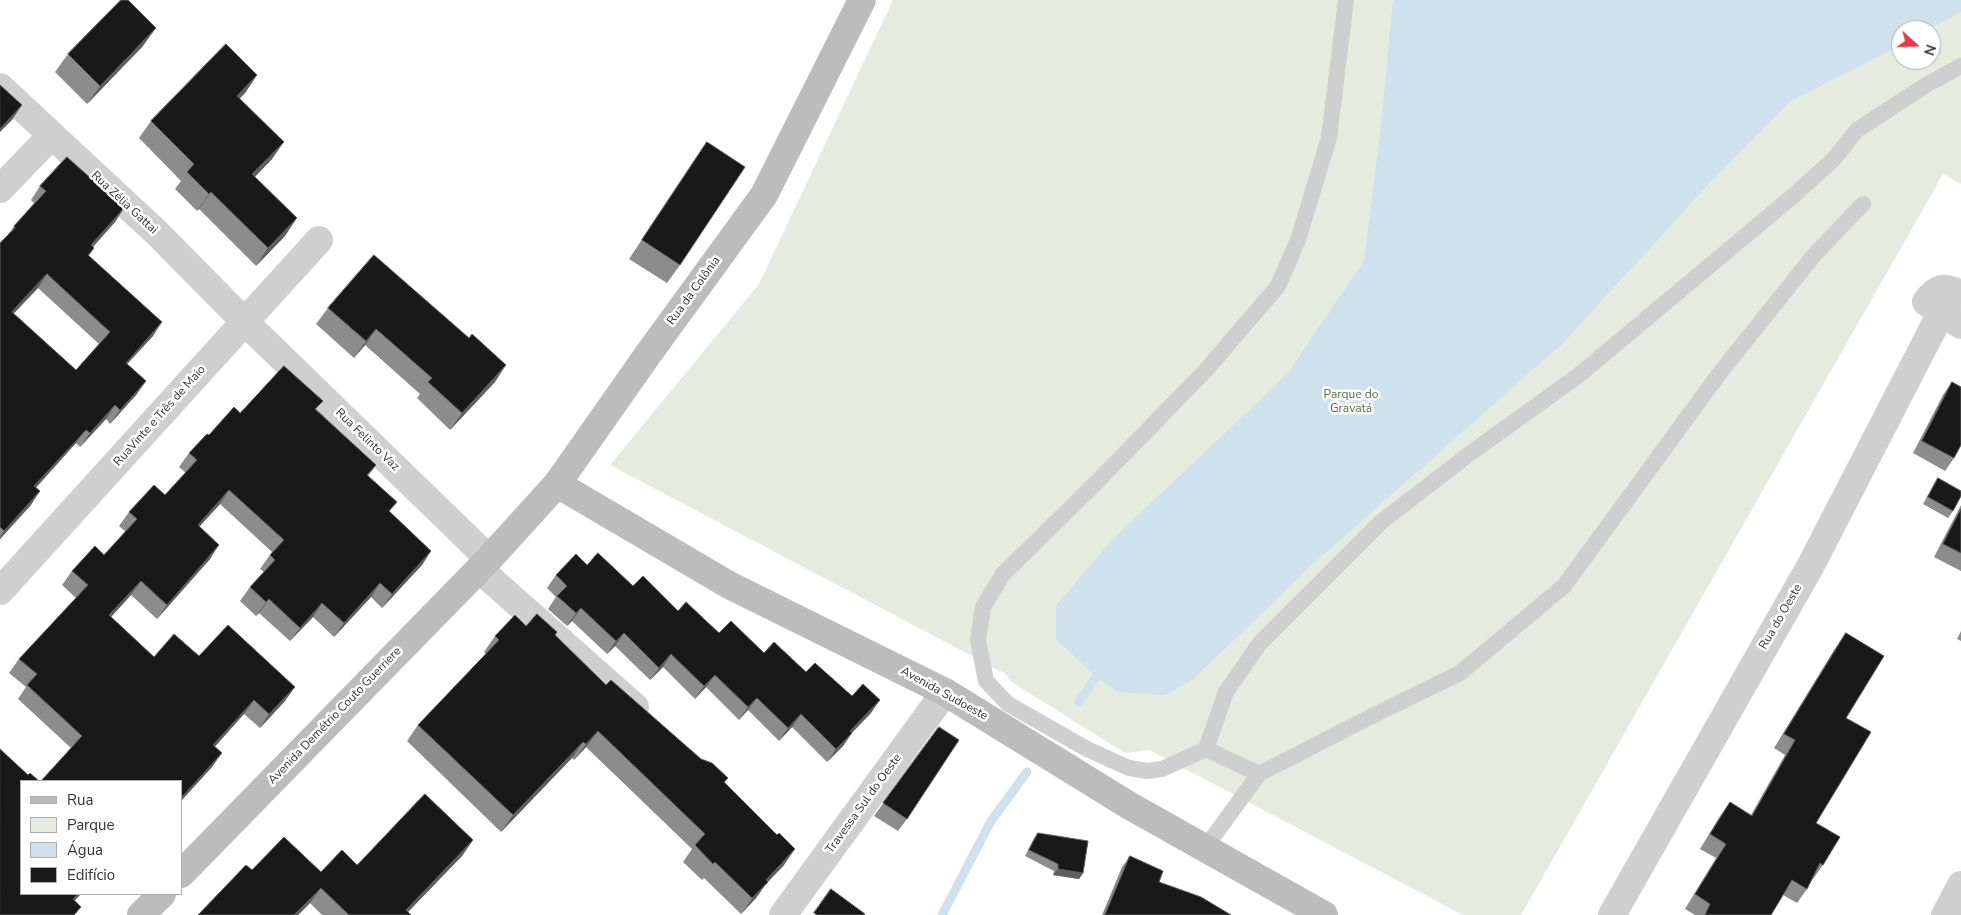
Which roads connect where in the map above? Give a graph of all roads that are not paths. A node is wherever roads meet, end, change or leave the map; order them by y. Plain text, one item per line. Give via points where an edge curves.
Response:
1 (862, 0) edge
2 (1346, 0) edge
3 (1961, 66) edge
4 (0, 87) edge
5 (52, 135) junction
6 (0, 189) edge
7 (1863, 204) dead end
8 (319, 240) dead end
9 (1950, 306) edge
10 (245, 322) junction
11 (557, 484) junction
12 (484, 564) junction
13 (0, 591) edge
14 (945, 692) junction
15 (656, 725) edge
16 (1206, 749) junction
17 (1259, 774) junction
18 (1205, 848) junction
19 (182, 873) edge
20 (1961, 885) edge
21 (161, 895) edge
22 (1315, 913) edge
23 (141, 915) edge
24 (783, 915) edge
25 (1612, 915) edge
26 (1945, 915) edge

1 - 11 main road, Rua da Colônia via 764,195
2 - 16 lane via 1329,138 1298,240 1278,286 1206,370 1003,574 983,607 978,640 986,680 1008,704 1087,749 1129,768 1162,769
3 - 16 lane via 1856,130 1833,160 1794,196 1579,375 1381,522 1260,642 1226,692
4 - 5 street, Rua Zélia Gattai
5 - 6 street
5 - 10 street, Rua Zélia Gattai via 157,233
7 - 17 lane via 1815,254 1719,374 1564,586 1460,673
8 - 10 street, RuaVinte e Três de Maio
9 - 25 street, Rua do Oeste via 1811,564
10 - 12 street, Rua Felinto Vaz
10 - 13 street, RuaVinte e Três de Maio
11 - 12 main road, Rua da Colônia
11 - 14 main road, Avenida Sudoeste via 729,585
12 - 15 street, Rua Felinto Vaz
12 - 19 main road, Avenida Demétrio Couto Guerriere
14 - 18 main road, Avenida Sudoeste via 1130,806
14 - 24 street, Travessa Sul do Oeste
16 - 17 lane
17 - 18 lane
18 - 22 main road, Avenida Sudoeste
20 - 26 street
21 - 23 main road

